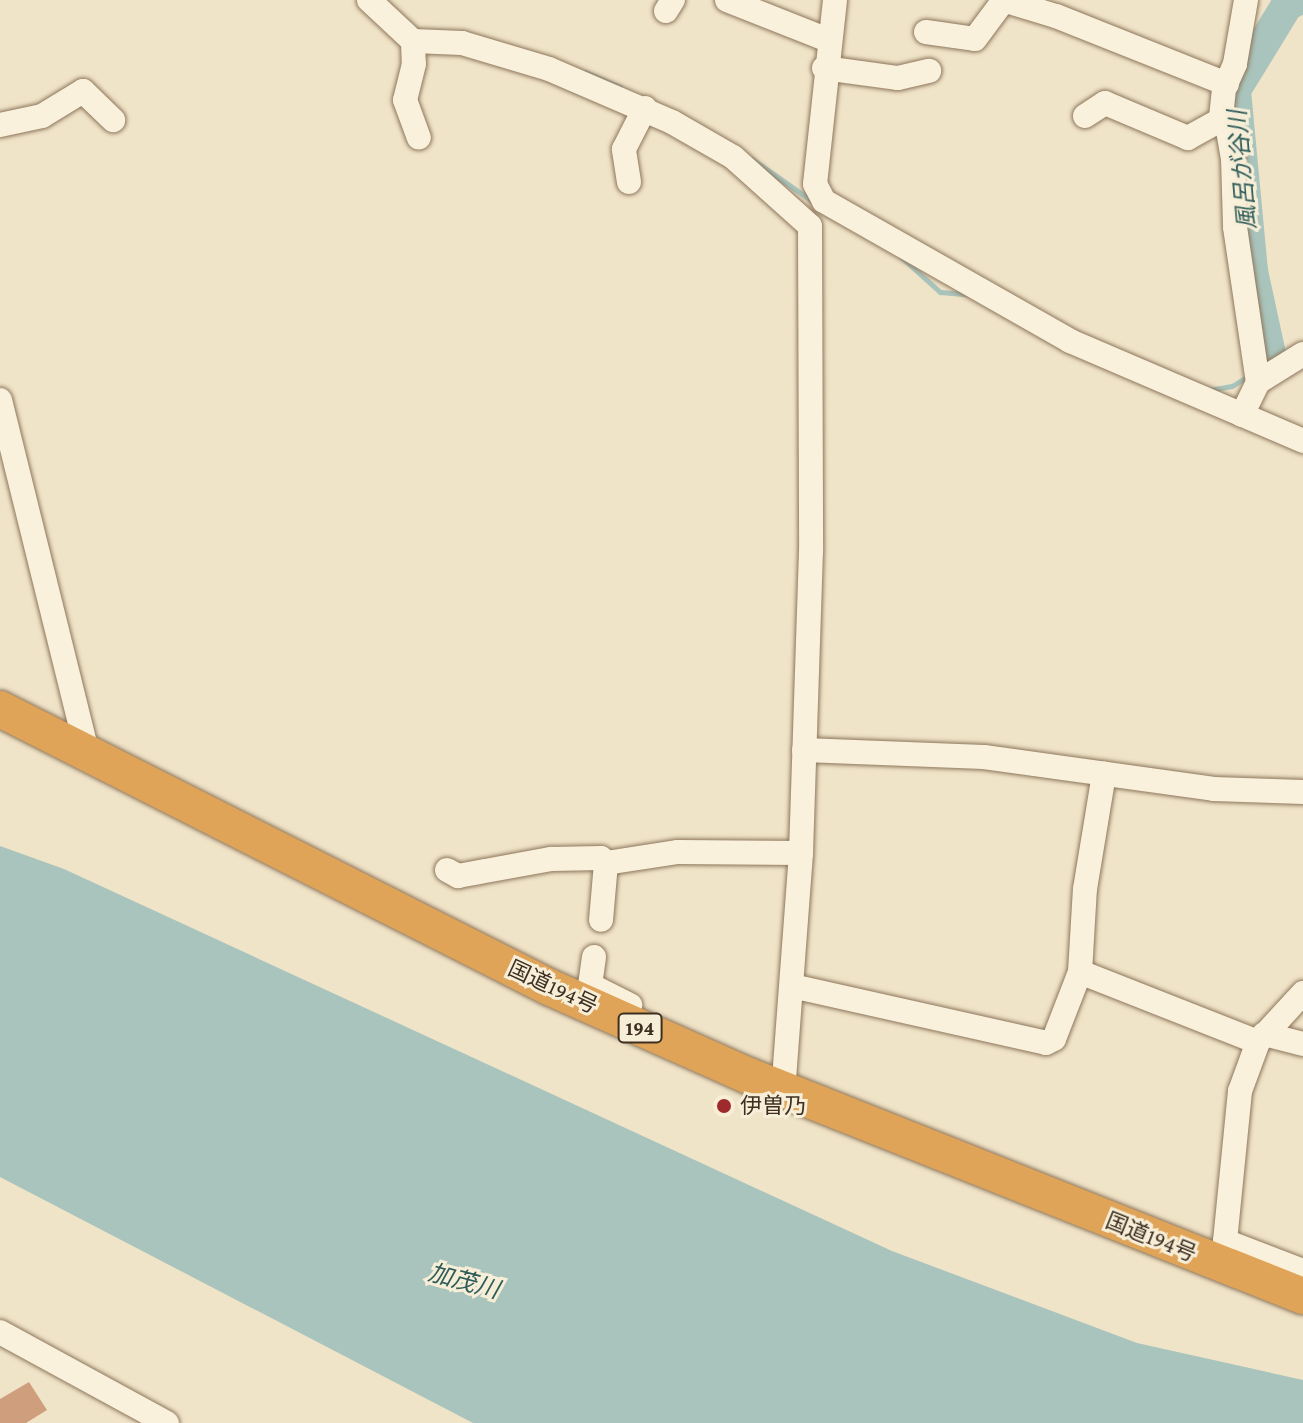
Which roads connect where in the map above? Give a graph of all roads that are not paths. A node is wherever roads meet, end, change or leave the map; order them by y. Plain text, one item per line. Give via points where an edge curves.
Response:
1 (369, 0) edge
2 (727, 0) edge
3 (835, 0) edge
4 (1003, 0) edge
5 (1257, 2) edge
6 (1070, 10) edge
7 (926, 32) dead end
8 (828, 40) junction
9 (413, 41) junction
10 (824, 68) junction
11 (929, 71) dead end
12 (1227, 84) junction
13 (645, 108) junction
14 (1085, 116) dead end
15 (113, 120) dead end
16 (1221, 120) junction
17 (0, 125) edge
18 (419, 138) dead end
19 (629, 182) dead end
20 (814, 209) junction
21 (1303, 354) edge
22 (1258, 382) junction
23 (0, 400) edge
24 (1242, 415) junction
25 (1303, 441) edge
26 (0, 709) edge
27 (804, 750) junction
28 (88, 755) junction
29 (1104, 774) junction
30 (1303, 792) edge
31 (801, 853) junction
32 (606, 863) junction
33 (447, 870) dead end
34 (601, 920) dead end
35 (594, 957) dead end
36 (1080, 972) junction
37 (792, 986) junction
38 (1303, 993) edge
39 (639, 1027) junction
40 (1261, 1038) junction
41 (1303, 1044) edge
42 (783, 1090) junction
43 (1303, 1271) edge
44 (1303, 1296) edge
45 (0, 1332) edge
46 (167, 1423) edge

1 - 9 street
2 - 8 street
3 - 8 street
4 - 6 street
4 - 7 street via 975,39
5 - 12 street
6 - 12 street
8 - 10 street
9 - 13 street via 437,46 462,43 600,87
9 - 18 street via 414,64 405,100
10 - 11 street via 898,78
10 - 20 street
12 - 16 street
13 - 19 street via 624,149
13 - 20 street
14 - 16 street via 1105,103 1188,138
15 - 17 street via 83,91 42,116
16 - 22 street via 1227,125 1233,158 1235,227
20 - 24 street via 1070,341
20 - 27 street
21 - 22 street
22 - 24 street
23 - 28 street
24 - 25 street
26 - 28 highway, 国道194号 / 194
27 - 29 street via 984,757
27 - 31 street
28 - 39 highway, 国道194号 / 194
29 - 30 street via 1214,789
29 - 36 street via 1085,889
31 - 32 street via 678,852
31 - 37 street
32 - 33 street via 601,858 551,859 458,876
32 - 34 street
35 - 39 street via 590,985 636,1008
36 - 37 street via 1054,1039 1046,1043
36 - 40 street
37 - 42 street
38 - 40 street
39 - 42 highway, 国道194号 / 194
40 - 41 street
40 - 43 street via 1240,1091 1225,1241
42 - 44 highway, 国道194号 / 194
45 - 46 street

